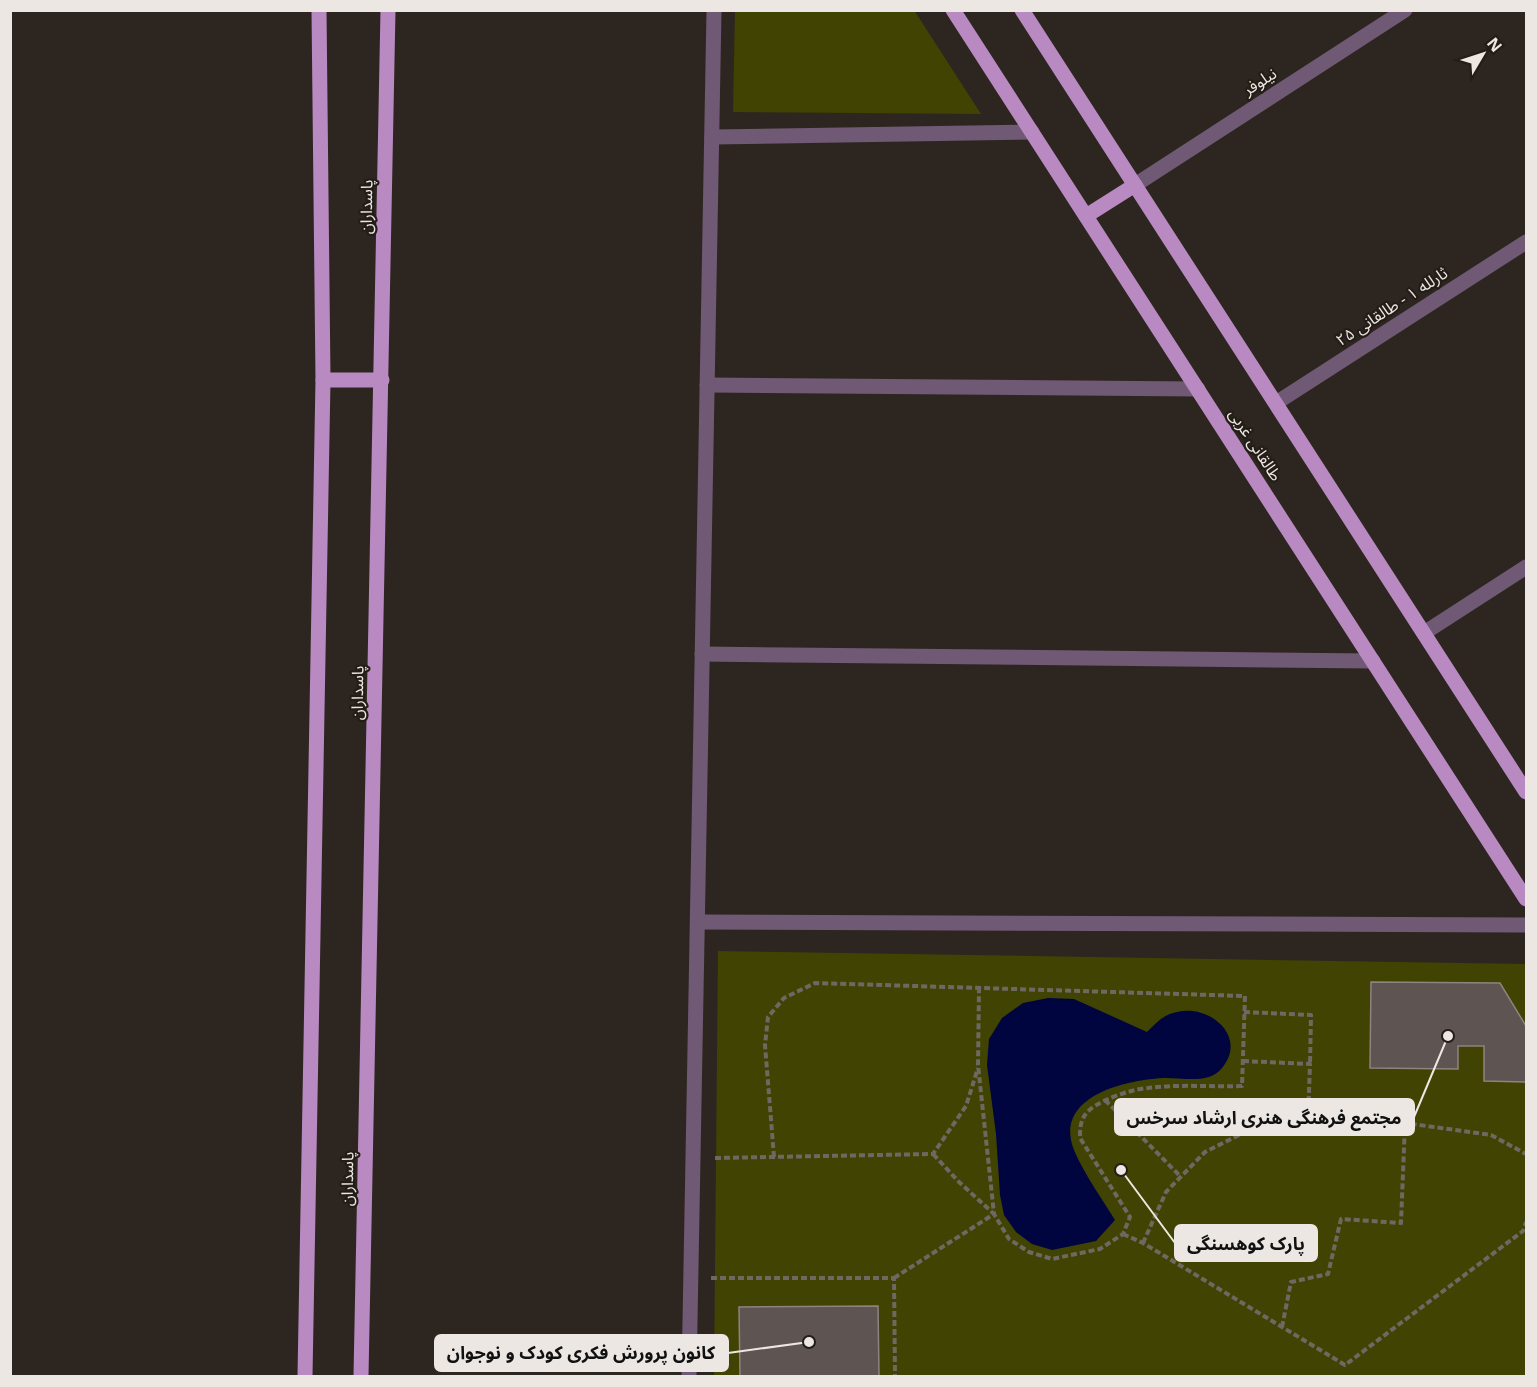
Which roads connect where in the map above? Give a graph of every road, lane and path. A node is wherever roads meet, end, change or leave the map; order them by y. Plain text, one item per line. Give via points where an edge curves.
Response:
1 (319, 10) edge
2 (388, 10) edge
3 (714, 10) edge
4 (953, 10) edge
5 (1022, 10) edge
6 (1404, 11) edge
7 (1032, 132) junction
8 (712, 136) junction
9 (1135, 184) junction
10 (1086, 216) junction
11 (1527, 242) edge
12 (323, 380) junction
13 (382, 380) junction
14 (707, 385) junction
15 (1198, 389) junction
16 (1276, 403) junction
17 (1527, 567) edge
18 (1425, 633) junction
19 (702, 654) junction
20 (1373, 661) junction
21 (1527, 792) edge
22 (1527, 899) edge
23 (698, 922) junction
24 (1527, 925) edge
25 (979, 987) junction
26 (1244, 1012) junction
27 (1243, 1061) junction
28 (1310, 1064) junction
29 (978, 1065) junction
30 (1105, 1100) junction
31 (1308, 1120) junction
32 (1405, 1123) junction
33 (933, 1154) junction
34 (1527, 1154) edge
35 (774, 1157) junction
36 (693, 1159) junction
37 (1181, 1177) junction
38 (994, 1214) junction
39 (1527, 1222) edge
40 (1123, 1234) junction
41 (1143, 1243) junction
42 (691, 1278) junction
43 (894, 1278) junction
44 (1282, 1327) junction
45 (305, 1377) edge
46 (362, 1377) edge
47 (689, 1377) edge
48 (895, 1377) edge

1 - 12 main road
2 - 13 main road, پاسداران
3 - 8 street
4 - 7 main road, طالقانی غربی
5 - 9 main road
6 - 9 street, نیلوفر
7 - 8 street
7 - 10 main road, طالقانی غربی
8 - 14 street
9 - 10 main road
9 - 16 main road
10 - 15 main road, طالقانی غربی
11 - 16 street, ثارلله ۱ - طالقانی ۲۵
12 - 13 main road
12 - 45 main road
13 - 46 main road, پاسداران
14 - 15 street
14 - 19 street
15 - 20 main road, طالقانی غربی
16 - 18 main road
17 - 18 street
18 - 21 main road
19 - 20 street
19 - 23 street
20 - 22 main road, طالقانی غربی
23 - 24 street
23 - 36 street
25 - 26 path via 1245,996
25 - 29 path
25 - 35 path via 815,983 784,998 768,1017 765,1045
26 - 27 path
26 - 28 path via 1311,1015
27 - 28 path
27 - 30 path via 1242,1086 1146,1088
28 - 31 path
29 - 33 path via 966,1106
29 - 38 path
30 - 37 path
30 - 40 path via 1085,1115 1080,1138 1130,1217
31 - 32 path
31 - 37 path via 1255,1127 1205,1152
32 - 34 path via 1491,1135
32 - 44 path via 1401,1223 1341,1219 1328,1274 1292,1282
33 - 35 path
33 - 38 path
35 - 36 path
36 - 42 street
37 - 41 path via 1166,1192
38 - 40 path via 1009,1239 1029,1252 1052,1259 1100,1249
38 - 43 path
39 - 44 path via 1522,1231 1346,1365
40 - 41 path
41 - 44 path
42 - 43 path
42 - 47 street
43 - 48 path

